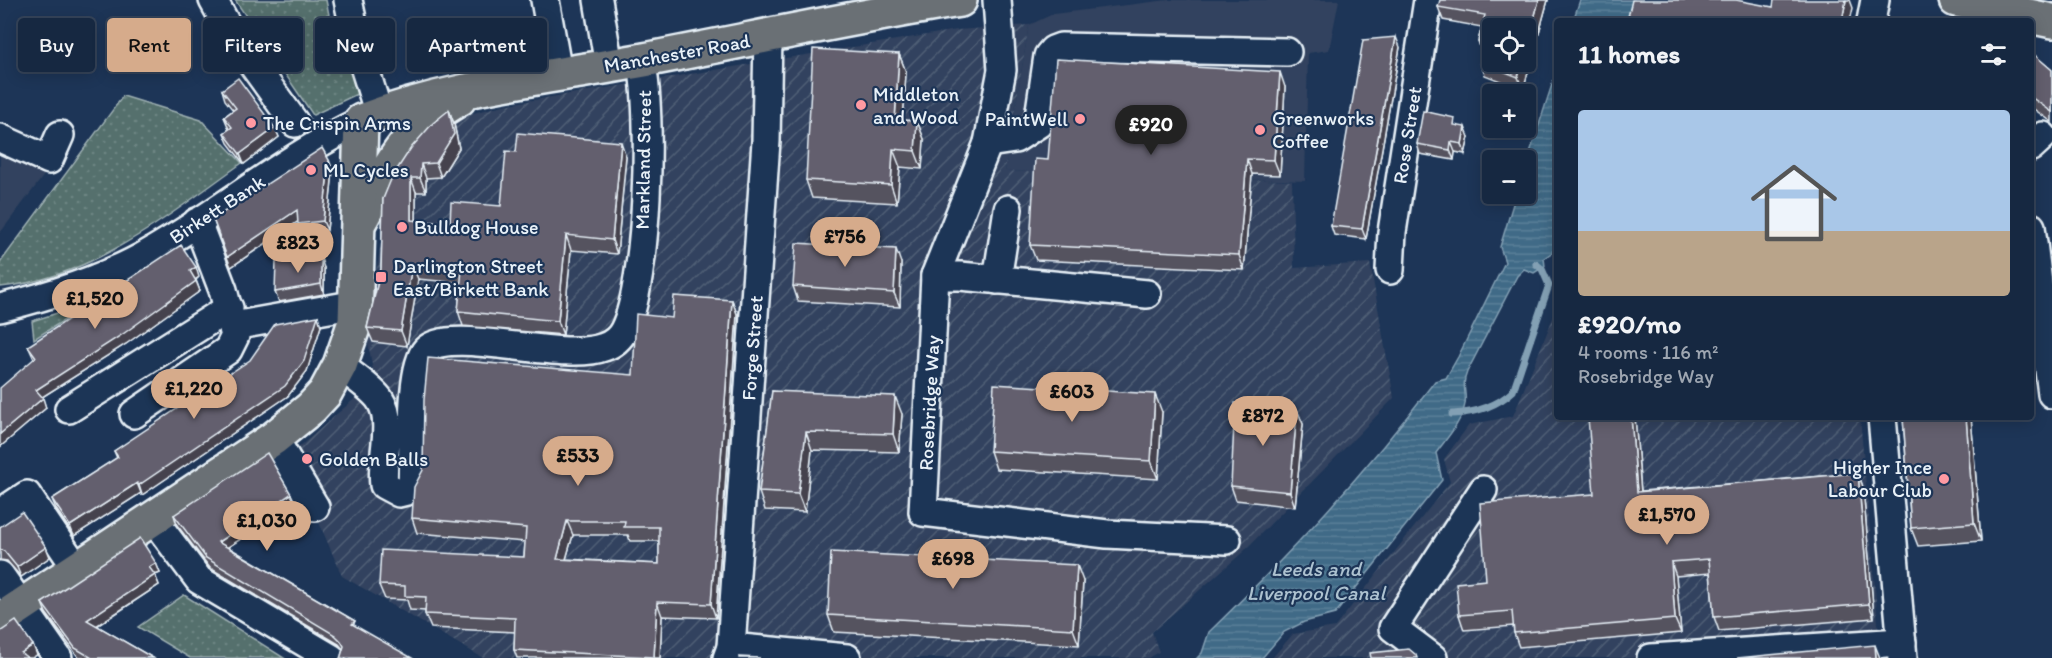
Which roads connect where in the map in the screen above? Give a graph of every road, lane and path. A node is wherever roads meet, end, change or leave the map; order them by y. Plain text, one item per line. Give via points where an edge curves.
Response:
1 (213, 0) edge
2 (348, 0) edge
3 (545, 0) edge
4 (598, 0) edge
5 (960, 0) edge
6 (997, 0) edge
7 (1428, 0) edge
8 (1875, 0) edge
9 (1956, 0) edge
10 (886, 6) edge
11 (1872, 18) edge
12 (2052, 21) edge
13 (768, 36) junction
14 (1287, 52) dead end
15 (642, 60) junction
16 (609, 66) junction
17 (558, 74) junction
18 (484, 85) junction
19 (370, 117) junction
20 (295, 123) dead end
21 (60, 135) dead end
22 (0, 138) edge
23 (988, 143) junction
24 (1008, 209) dead end
25 (197, 222) junction
26 (358, 223) junction
27 (2034, 248) edge
28 (1390, 270) dead end
29 (935, 276) junction
30 (998, 280) junction
31 (1148, 294) dead end
32 (2041, 297) edge
33 (357, 304) junction
34 (0, 308) edge
35 (231, 317) junction
36 (340, 365) junction
37 (2052, 394) edge
38 (69, 409) dead end
39 (134, 414) dead end
40 (1882, 420) edge
41 (274, 438) junction
42 (1483, 490) dead end
43 (315, 507) dead end
44 (0, 513) edge
45 (154, 520) junction
46 (1227, 540) dead end
47 (77, 569) junction
48 (0, 574) edge
49 (10, 613) edge
50 (1902, 650) edge
51 (729, 652) edge
52 (791, 655) edge
53 (58, 658) edge
54 (331, 658) edge
55 (847, 658) edge
56 (1433, 658) edge
57 (1651, 658) edge

1 - 20 street via 235,39 276,84
2 - 19 street
3 - 17 street
4 - 16 street
5 - 10 highway, Manchester Road
6 - 23 street, Rosebridge Way via 1002,70
7 - 28 street, Rose Street via 1392,232
8 - 11 street
9 - 12 highway
10 - 13 highway, Manchester Road
13 - 15 highway, Manchester Road
13 - 51 street, Forge Street via 766,141
14 - 23 street via 1061,47 1048,56 1038,124 1015,139
15 - 16 highway, Manchester Road
15 - 36 street, Markland Street via 647,162 640,260 632,310 616,340 591,351 444,341 426,350 416,378 412,484 399,493 384,485 386,422 379,399
16 - 17 highway, Manchester Road
17 - 18 highway, Manchester Road
18 - 19 highway, Manchester Road
18 - 26 highway via 437,112 411,134
19 - 25 street, Birkett Bank
19 - 26 highway
21 - 22 street via 49,160
23 - 29 street, Rosebridge Way
24 - 30 street
25 - 34 street, Birkett Bank via 142,257 68,289
25 - 35 street
26 - 33 highway
27 - 32 street
29 - 30 street
29 - 46 street, Rosebridge Way via 923,512 1107,534
30 - 31 street
32 - 37 street
33 - 35 street
33 - 36 highway
35 - 38 street
35 - 39 street via 235,336 228,350
36 - 41 highway via 334,380 311,408
40 - 50 street
41 - 43 street
41 - 45 highway
42 - 56 street via 1394,628
44 - 47 street via 27,495
45 - 47 highway
45 - 54 street via 199,580
47 - 49 highway
48 - 49 street
49 - 53 street
50 - 57 street
51 - 52 street
52 - 55 street

